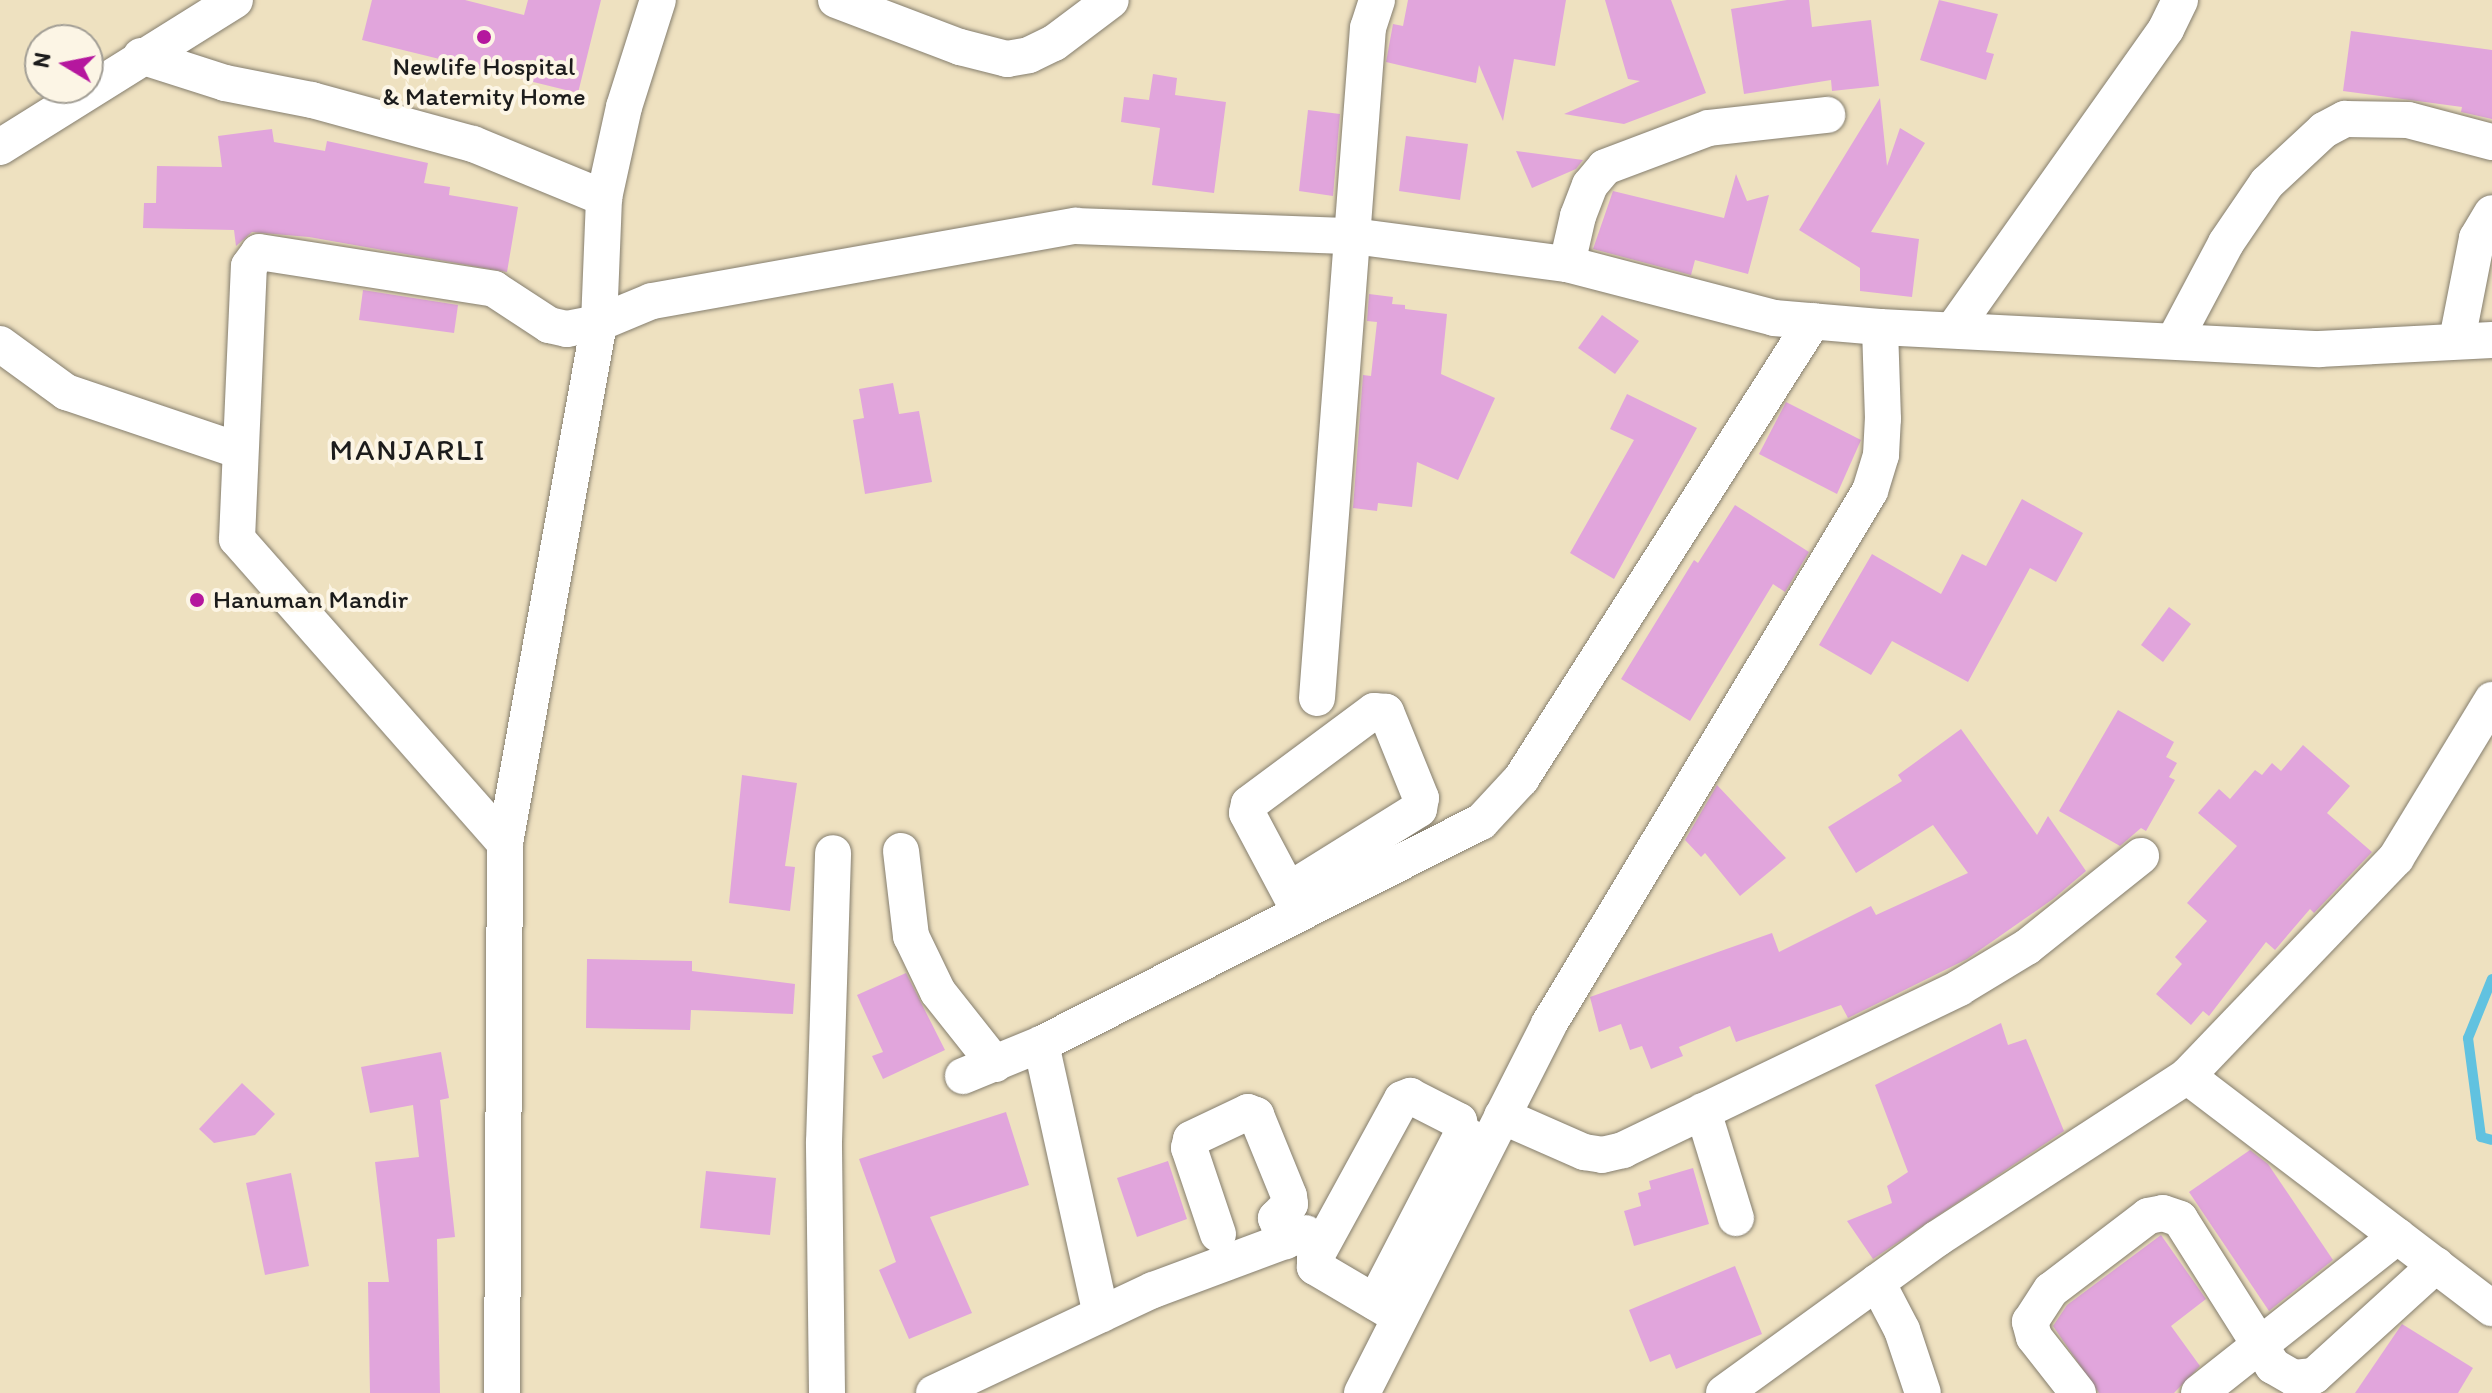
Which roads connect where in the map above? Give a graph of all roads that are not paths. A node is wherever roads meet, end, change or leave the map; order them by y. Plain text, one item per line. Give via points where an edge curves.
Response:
1 (235, 0) edge
2 (658, 0) edge
3 (836, 0) edge
4 (1111, 0) edge
5 (1377, 0) edge
6 (2180, 0) edge
7 (141, 56) junction
8 (1827, 115) dead end
9 (2492, 142) edge
10 (0, 147) edge
11 (604, 198) junction
12 (2492, 213) edge
13 (1353, 236) junction
14 (1567, 264) junction
15 (1813, 321) junction
16 (599, 323) junction
17 (1880, 327) junction
18 (1953, 330) junction
19 (2457, 340) junction
20 (2492, 340) edge
21 (2174, 341) junction
22 (0, 344) edge
23 (237, 450) junction
24 (1317, 698) dead end
25 (2492, 700) edge
26 (505, 843) junction
27 (901, 851) dead end
28 (833, 853) dead end
29 (2141, 856) dead end
30 (1294, 900) junction
31 (1041, 1044) junction
32 (2187, 1076) junction
33 (1703, 1111) junction
34 (1483, 1131) junction
35 (1736, 1218) dead end
36 (1218, 1234) dead end
37 (2398, 1236) junction
38 (2436, 1265) junction
39 (1877, 1282) junction
40 (2492, 1308) edge
41 (1388, 1309) junction
42 (1101, 1314) junction
43 (2260, 1346) junction
44 (502, 1393) edge
45 (827, 1393) edge
46 (934, 1393) edge
47 (1362, 1393) edge
48 (1724, 1393) edge
49 (1923, 1393) edge
50 (2078, 1393) edge
51 (2199, 1393) edge

1 - 7 street
2 - 11 street via 624,107
3 - 4 street via 1007,59 1054,43
5 - 13 street via 1368,28
6 - 18 street via 2166,29
7 - 10 street
7 - 11 street via 225,83 312,100 473,144
8 - 14 street via 1709,128 1605,167 1590,185
9 - 21 street via 2408,120 2345,119 2324,130 2267,183 2226,243
11 - 16 street
12 - 19 street via 2477,238
13 - 14 street
13 - 16 street via 1075,226 652,301
13 - 24 street
14 - 15 street via 1774,318
15 - 17 street
15 - 30 street via 1521,779 1481,822
16 - 23 street via 558,327 494,289 259,252 249,266
16 - 26 street
17 - 18 street
17 - 34 street via 1881,455 1870,491
18 - 21 street
19 - 20 street
19 - 21 street via 2319,349
22 - 23 street via 66,392
23 - 26 street via 237,539
25 - 32 street via 2396,858
26 - 44 street
27 - 31 street via 911,936 979,1070
28 - 45 street via 824,1142
29 - 33 street via 2027,947 1959,988
30 - 30 street via 1247,813 1249,804 1374,711 1386,712 1421,798 1419,809
30 - 31 street
31 - 42 street
32 - 37 street
32 - 39 street
33 - 34 street via 1602,1155
33 - 35 street
34 - 41 street
34 - 41 street via 1410,1096 1402,1099 1315,1258 1315,1267
36 - 42 street via 1189,1148 1191,1139 1248,1112 1256,1115 1289,1196 1290,1204 1276,1218 1295,1237
37 - 38 street
37 - 43 street
38 - 40 street
38 - 43 street via 2314,1376 2294,1378 2273,1366
39 - 48 street
39 - 49 street via 1902,1330
41 - 47 street
42 - 46 street
43 - 50 street via 2180,1219 2163,1213 2148,1216 2051,1290 2030,1322 2034,1337
43 - 51 street

